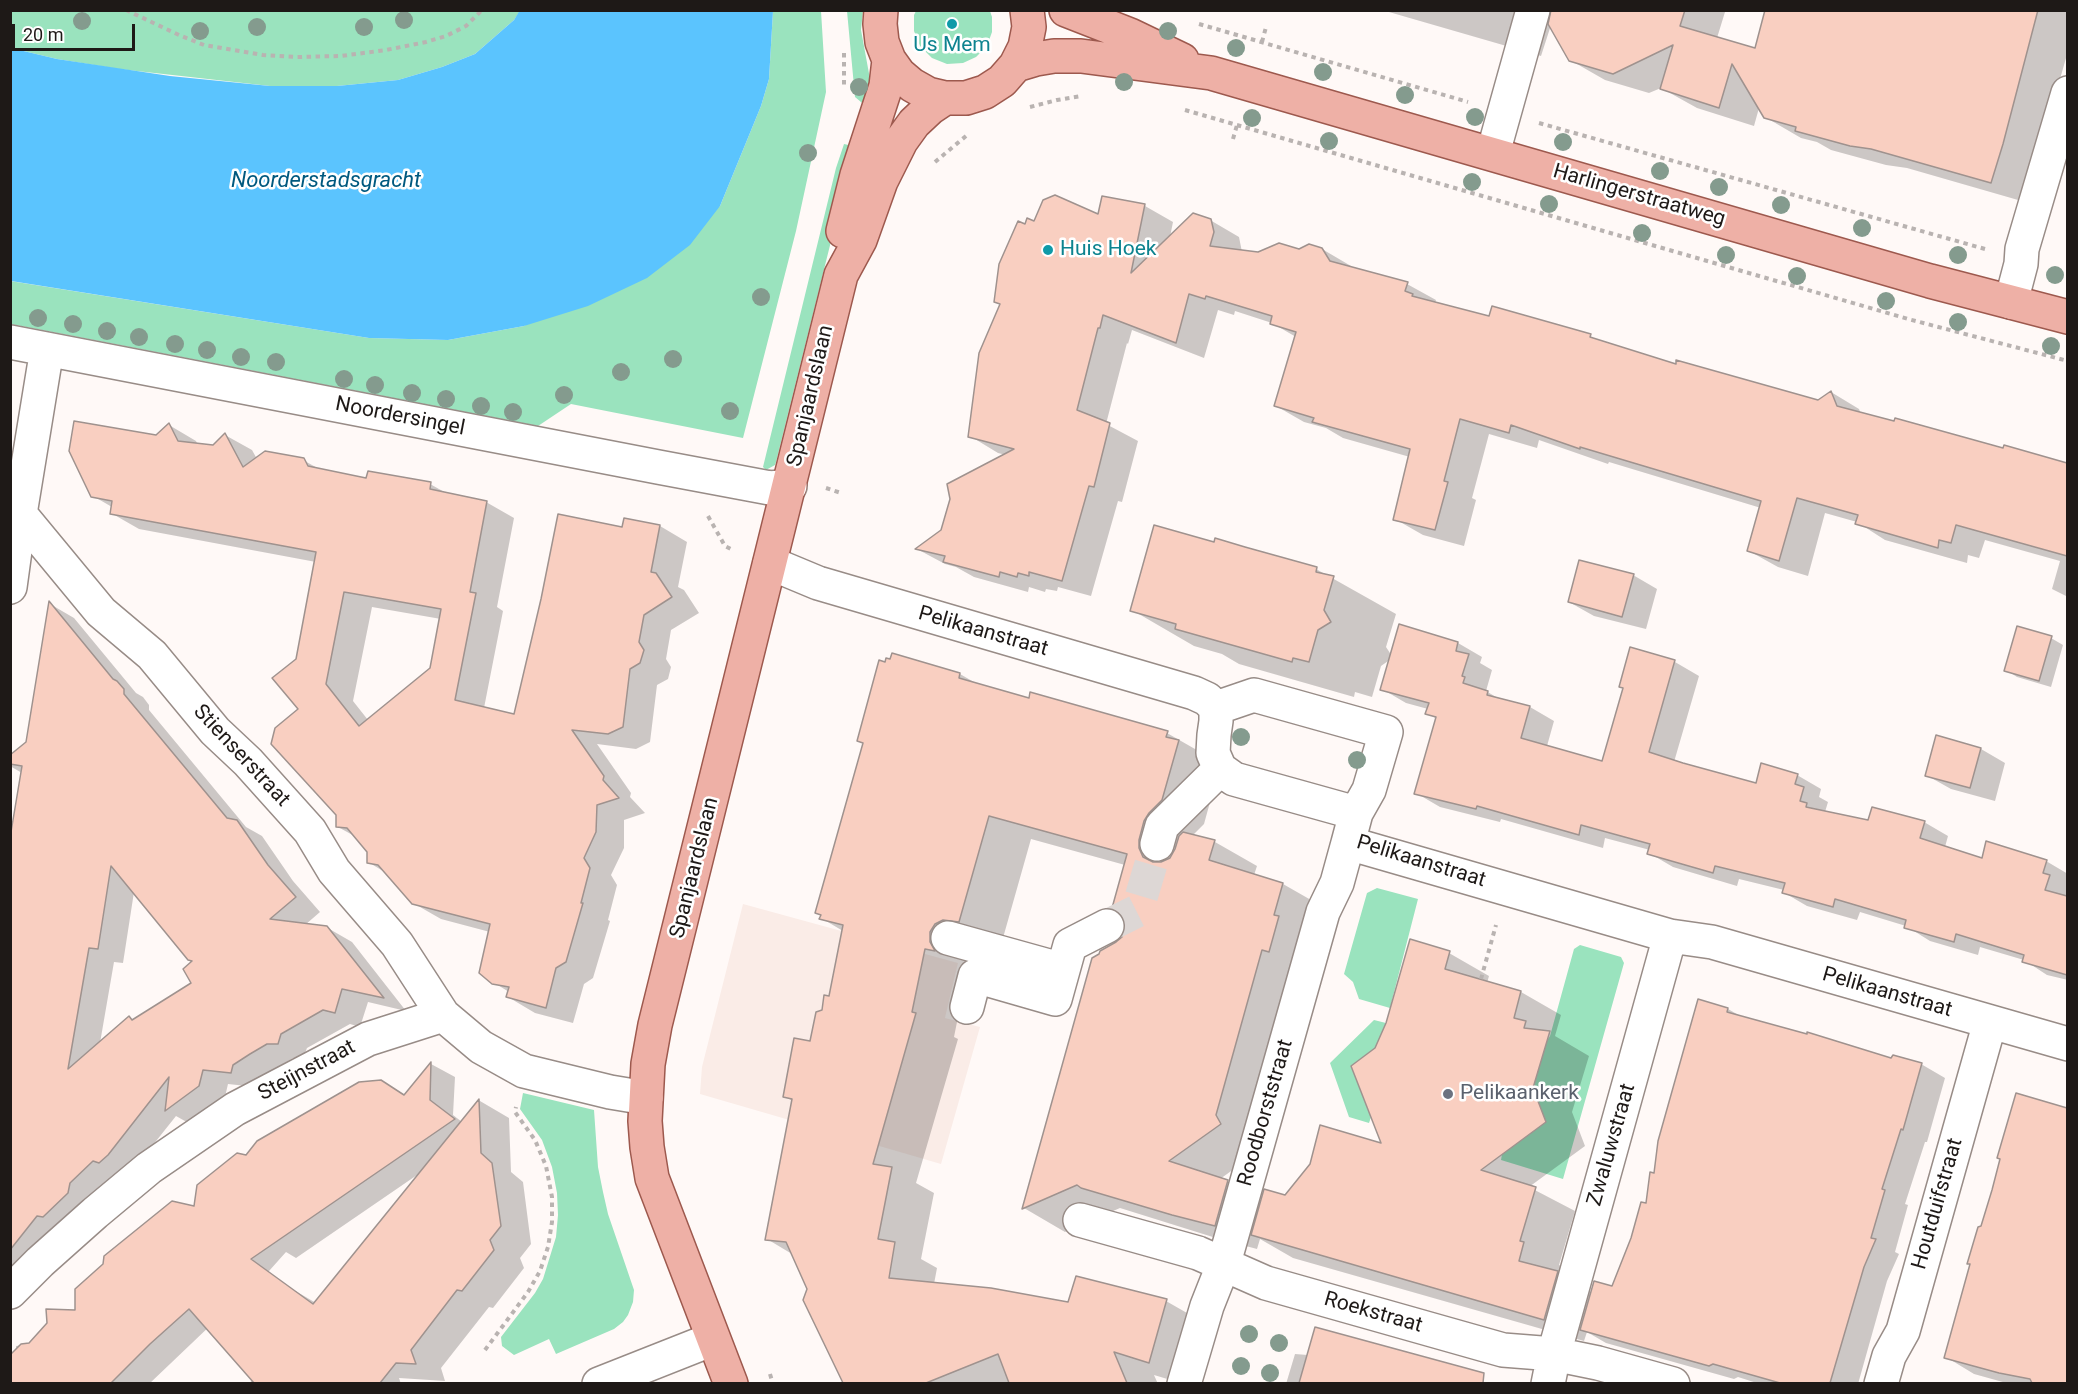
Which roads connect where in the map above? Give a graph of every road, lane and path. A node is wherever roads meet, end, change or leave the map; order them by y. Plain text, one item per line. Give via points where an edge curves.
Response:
1 (126, 10) edge
2 (482, 10) edge
3 (882, 10) edge
4 (1027, 10) edge
5 (1066, 10) edge
6 (1533, 10) edge
7 (1197, 23) dead end
8 (1266, 27) dead end
9 (1262, 42) junction
10 (889, 60) junction
11 (1016, 65) junction
12 (1211, 73) junction
13 (2067, 93) edge
14 (945, 98) junction
15 (1505, 113) junction
16 (1233, 139) dead end
17 (946, 152) dead end
18 (1493, 153) junction
19 (934, 164) dead end
20 (2022, 256) junction
21 (841, 275) junction
22 (2012, 302) junction
23 (2067, 317) edge
24 (10, 342) edge
25 (47, 349) junction
26 (2067, 361) edge
27 (830, 478) dead end
28 (790, 486) junction
29 (841, 493) dead end
30 (20, 514) junction
31 (723, 542) dead end
32 (734, 551) dead end
33 (770, 563) junction
34 (10, 587) edge
35 (1216, 708) junction
36 (1220, 769) junction
37 (1352, 828) junction
38 (1157, 844) tunnel mouth
39 (1506, 889) junction
40 (1107, 926) tunnel mouth
41 (1670, 936) junction
42 (948, 938) dead end
43 (1063, 970) junction
44 (1481, 979) dead end
45 (966, 1007) dead end
46 (443, 1015) junction
47 (1990, 1022) junction
48 (2067, 1044) edge
49 (524, 1071) junction
50 (646, 1098) junction
51 (1080, 1220) dead end
52 (1224, 1263) junction
53 (10, 1292) edge
54 (713, 1339) junction
55 (485, 1350) dead end
56 (1551, 1369) edge
57 (769, 1373) dead end
58 (599, 1383) edge
59 (731, 1383) edge
60 (773, 1383) edge
61 (1184, 1383) edge
62 (1673, 1383) edge
63 (1881, 1383) edge

1 - 2 path via 204,45 297,57 386,51 426,42 466,26
3 - 10 main road via 882,42
4 - 11 main road via 1025,47
5 - 12 main road, Harlingerstraatweg
6 - 15 street
7 - 9 path
8 - 9 path
9 - 15 path
10 - 14 main road via 912,85
10 - 21 main road, Spanjaardslaan via 886,86 841,237
11 - 12 main road, Harlingerstraatweg via 1036,58 1081,56
11 - 14 main road via 985,92 966,98
12 - 18 main road, Harlingerstraatweg
13 - 20 street
14 - 21 main road, Spanjaardslaan via 914,123 901,141 881,181 860,240
15 - 18 street
15 - 20 path via 1947,239
16 - 26 path via 1238,125 1908,319
17 - 19 path
18 - 22 main road, Harlingerstraatweg via 1930,282
20 - 22 street
21 - 28 main road, Spanjaardslaan
22 - 23 main road, Harlingerstraatweg
24 - 25 street, Noordersingel
25 - 28 street, Noordersingel via 770,488
25 - 30 street
27 - 29 path via 827,489
28 - 33 main road, Spanjaardslaan
30 - 34 street
30 - 46 street, Stienserstraat via 100,612 152,655 215,731 310,831 334,872 397,944
31 - 32 path
33 - 35 street, Pelikaanstraat via 818,584 1194,693
33 - 50 main road, Spanjaardslaan via 656,1025
35 - 36 street via 1213,753
35 - 37 street, Roodborststraat via 1254,695 1386,732 1370,790
36 - 37 street, Pelikaanstraat via 1234,779
36 - 38 street via 1162,826
37 - 39 street, Pelikaanstraat
37 - 52 street, Roodborststraat via 1323,912
39 - 41 street, Pelikaanstraat
39 - 44 path
40 - 43 street via 1070,945
41 - 47 street, Pelikaanstraat via 1712,942
41 - 56 street, Zwaluwstraat
42 - 43 street
43 - 45 street via 1055,999 975,976
46 - 49 street via 481,1047
46 - 53 street, Steijnstraat via 368,1039 235,1109 149,1168
47 - 48 street, Pelikaanstraat
47 - 63 street, Houtduifstraat via 1903,1331 1889,1356
49 - 50 street
49 - 55 path via 515,1112 535,1140 546,1166 552,1222 540,1271
50 - 54 main road, Spanjaardslaan via 652,1178
51 - 52 street, Roekstraat
52 - 56 street, Roekstraat via 1266,1283 1492,1346
52 - 61 street, Roodborststraat
54 - 58 street
54 - 59 main road, Spanjaardslaan
56 - 62 street, Roekstraat via 1598,1363
57 - 60 path

